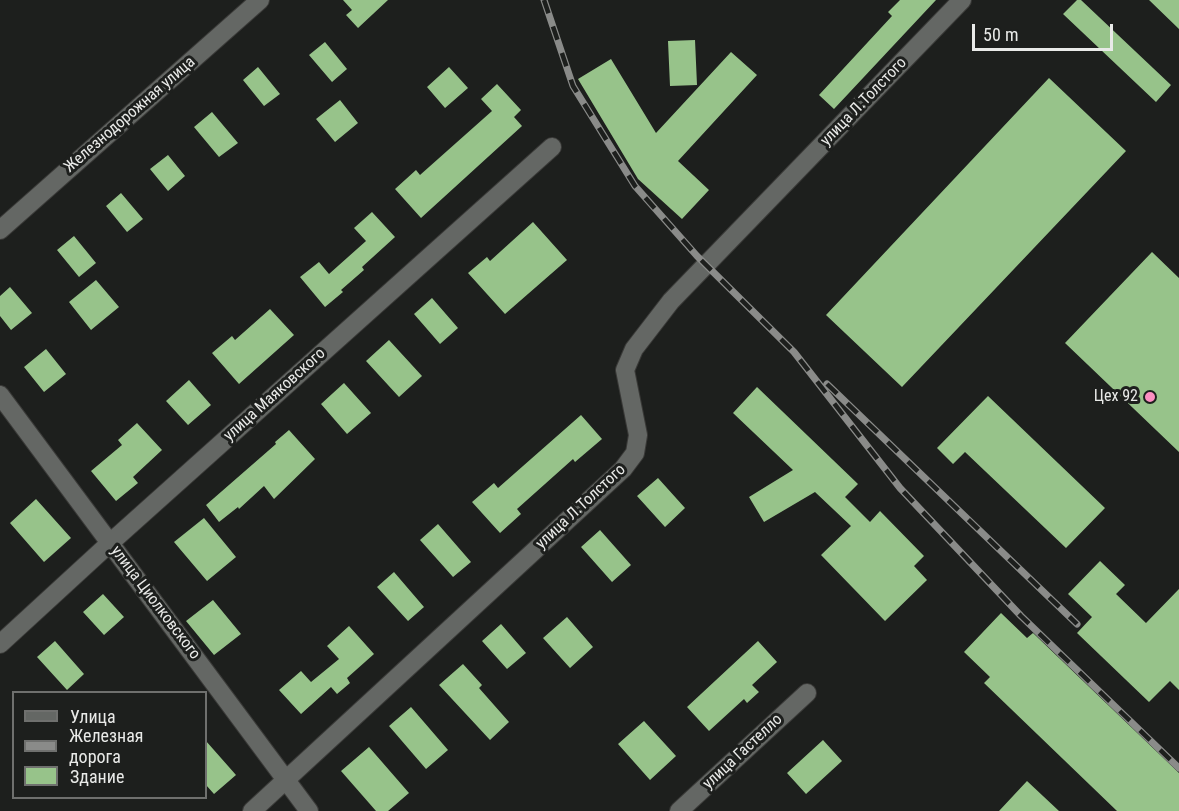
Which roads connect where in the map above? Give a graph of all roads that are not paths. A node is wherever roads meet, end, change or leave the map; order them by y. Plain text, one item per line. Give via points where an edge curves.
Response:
1 (260, 0) edge
2 (962, 0) edge
3 (552, 147) dead end
4 (0, 230) edge
5 (0, 395) edge
6 (111, 543) junction
7 (0, 644) edge
8 (807, 693) dead end
9 (286, 780) junction
10 (252, 811) edge
11 (309, 811) edge
12 (679, 811) edge

1 - 4 street, Железнодорожная улица
2 - 9 street, улица Л.Толстого via 671,301 634,348 625,370 638,435 635,453 623,469
3 - 6 street, улица Маяковского
5 - 6 street, улица Циолковского
6 - 7 street, улица Маяковского
6 - 9 street, улица Циолковского
8 - 12 street, улица Гастелло
9 - 10 street, улица Л.Толстого
9 - 11 street, улица Циолковского

